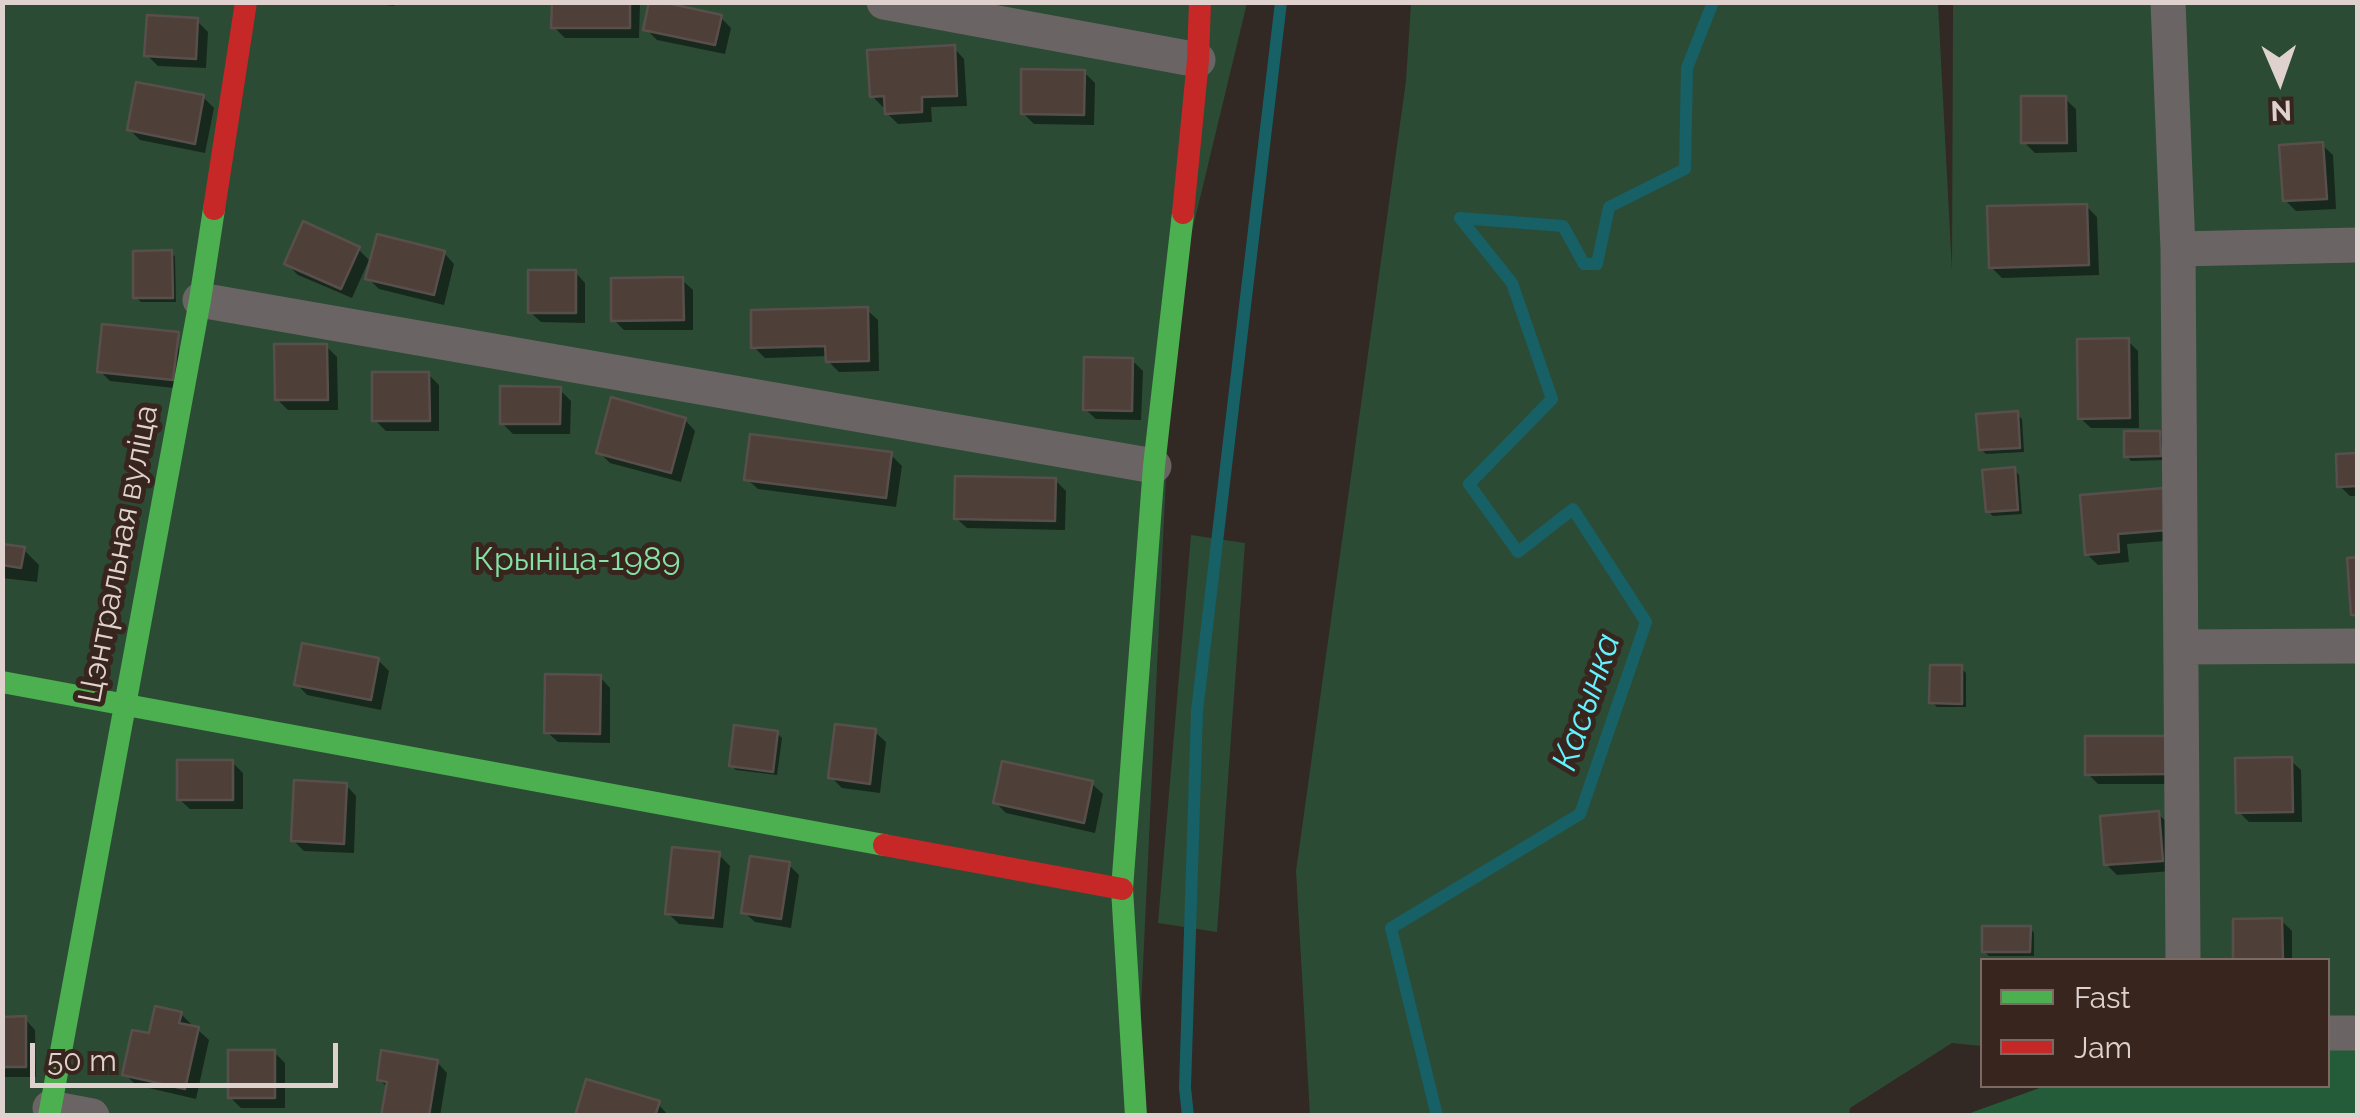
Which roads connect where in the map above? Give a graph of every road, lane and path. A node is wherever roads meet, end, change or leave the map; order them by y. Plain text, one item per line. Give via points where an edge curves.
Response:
1 (246, 2) edge
2 (884, 2) edge
3 (1200, 2) edge
4 (2168, 2) edge
5 (1198, 60) junction
6 (2358, 246) edge
7 (2178, 249) junction
8 (200, 300) junction
9 (1154, 466) junction
10 (2358, 646) edge
11 (2182, 647) junction
12 (2, 682) edge
13 (124, 704) junction
14 (1122, 889) junction
15 (2183, 958) edge
16 (2330, 1033) edge
17 (2358, 1033) edge
18 (50, 1112) edge
19 (92, 1116) edge
20 (1136, 1116) edge

1 - 8 street, Цэнтральная вуліца
2 - 5 street
3 - 5 street
4 - 7 street
5 - 9 street
6 - 7 street
7 - 11 street
8 - 9 street
8 - 13 street, Цэнтральная вуліца
9 - 14 street
10 - 11 street
11 - 15 street
12 - 13 street
13 - 14 street
13 - 18 street, Цэнтральная вуліца
14 - 20 street
16 - 17 street
18 - 19 street

